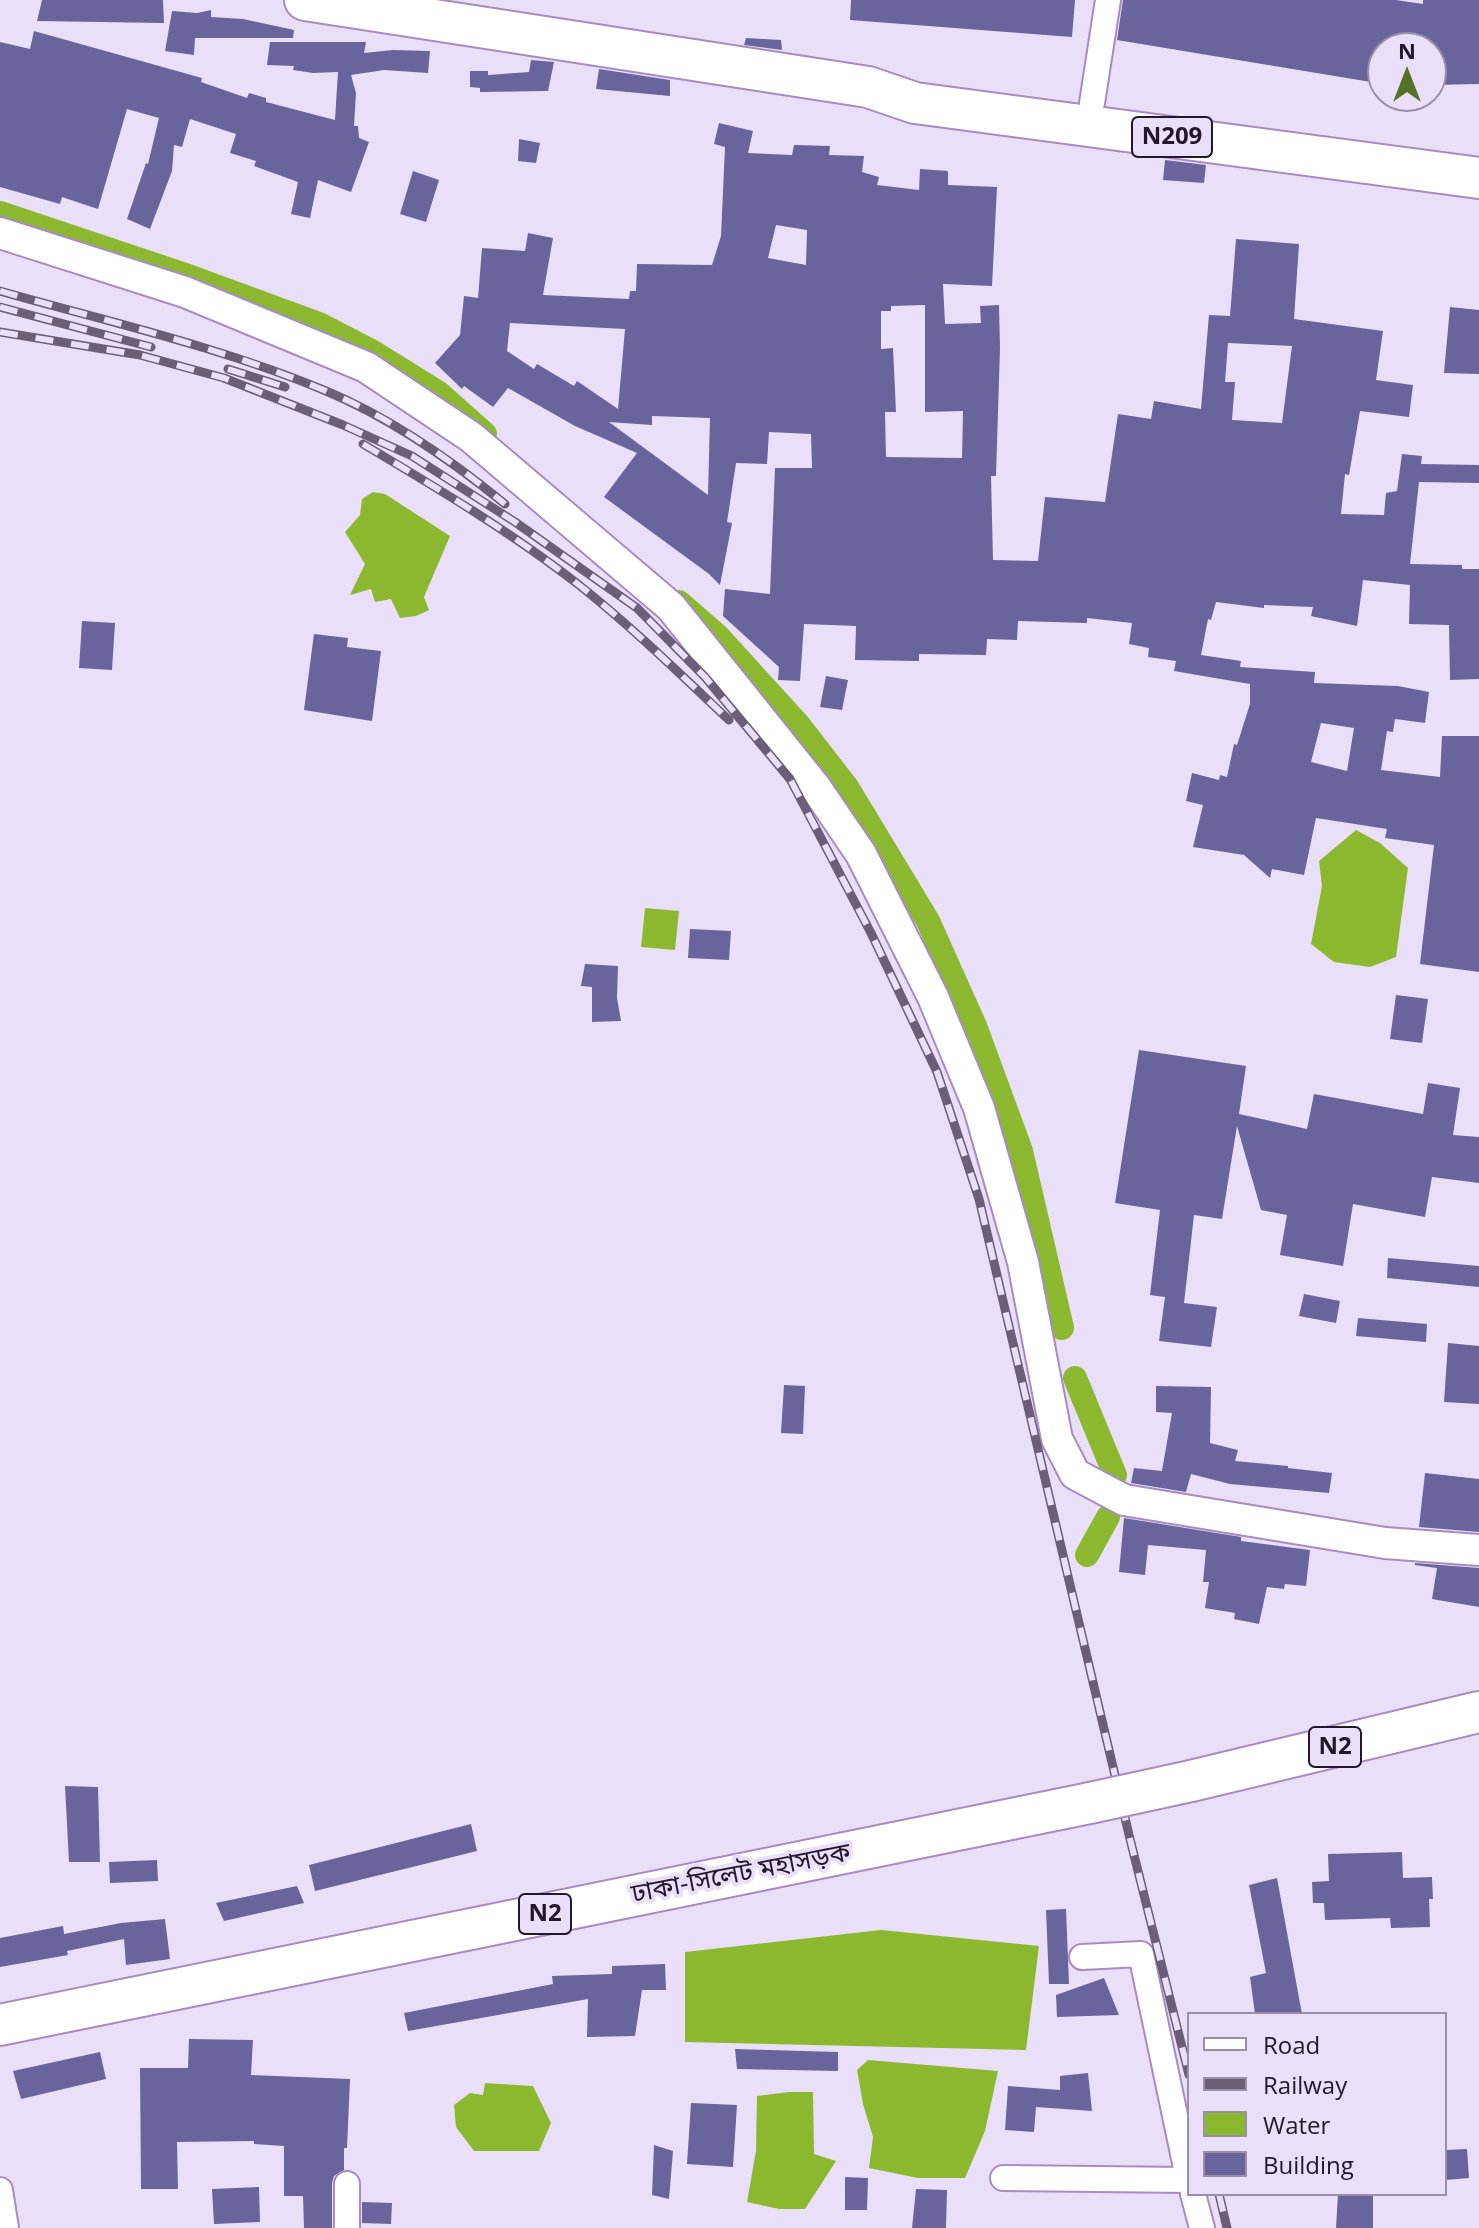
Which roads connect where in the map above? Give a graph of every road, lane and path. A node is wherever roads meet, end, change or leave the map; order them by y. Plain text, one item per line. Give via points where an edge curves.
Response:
1 (305, 0) edge
2 (1108, 0) edge
3 (868, 87) junction
4 (1092, 103) junction
5 (1479, 152) edge
6 (1479, 178) edge
7 (0, 233) edge
8 (1479, 1550) edge
9 (1479, 1712) edge
10 (1082, 1957) dead end
11 (0, 2025) edge
12 (1187, 2172) edge
13 (1003, 2178) dead end
14 (1187, 2181) edge
15 (347, 2184) dead end
16 (0, 2190) edge
17 (1194, 2196) edge
18 (6, 2228) edge
19 (347, 2228) edge
20 (1202, 2228) edge

1 - 3 highway, N209
2 - 4 street
3 - 4 highway, N209 via 917,82
3 - 6 highway, N209 via 915,103
4 - 5 highway, N209
7 - 8 street via 185,292 366,367 471,437 671,607 816,788 861,854 933,997 979,1108 1023,1262 1057,1439 1075,1474 1124,1500 1385,1543
9 - 11 highway, ঢাকা-সিলেট মহাসড়ক / N2, bridge via 1090,1803
10 - 12 street via 1141,1954
13 - 14 street
15 - 19 street
16 - 18 street
17 - 20 street

